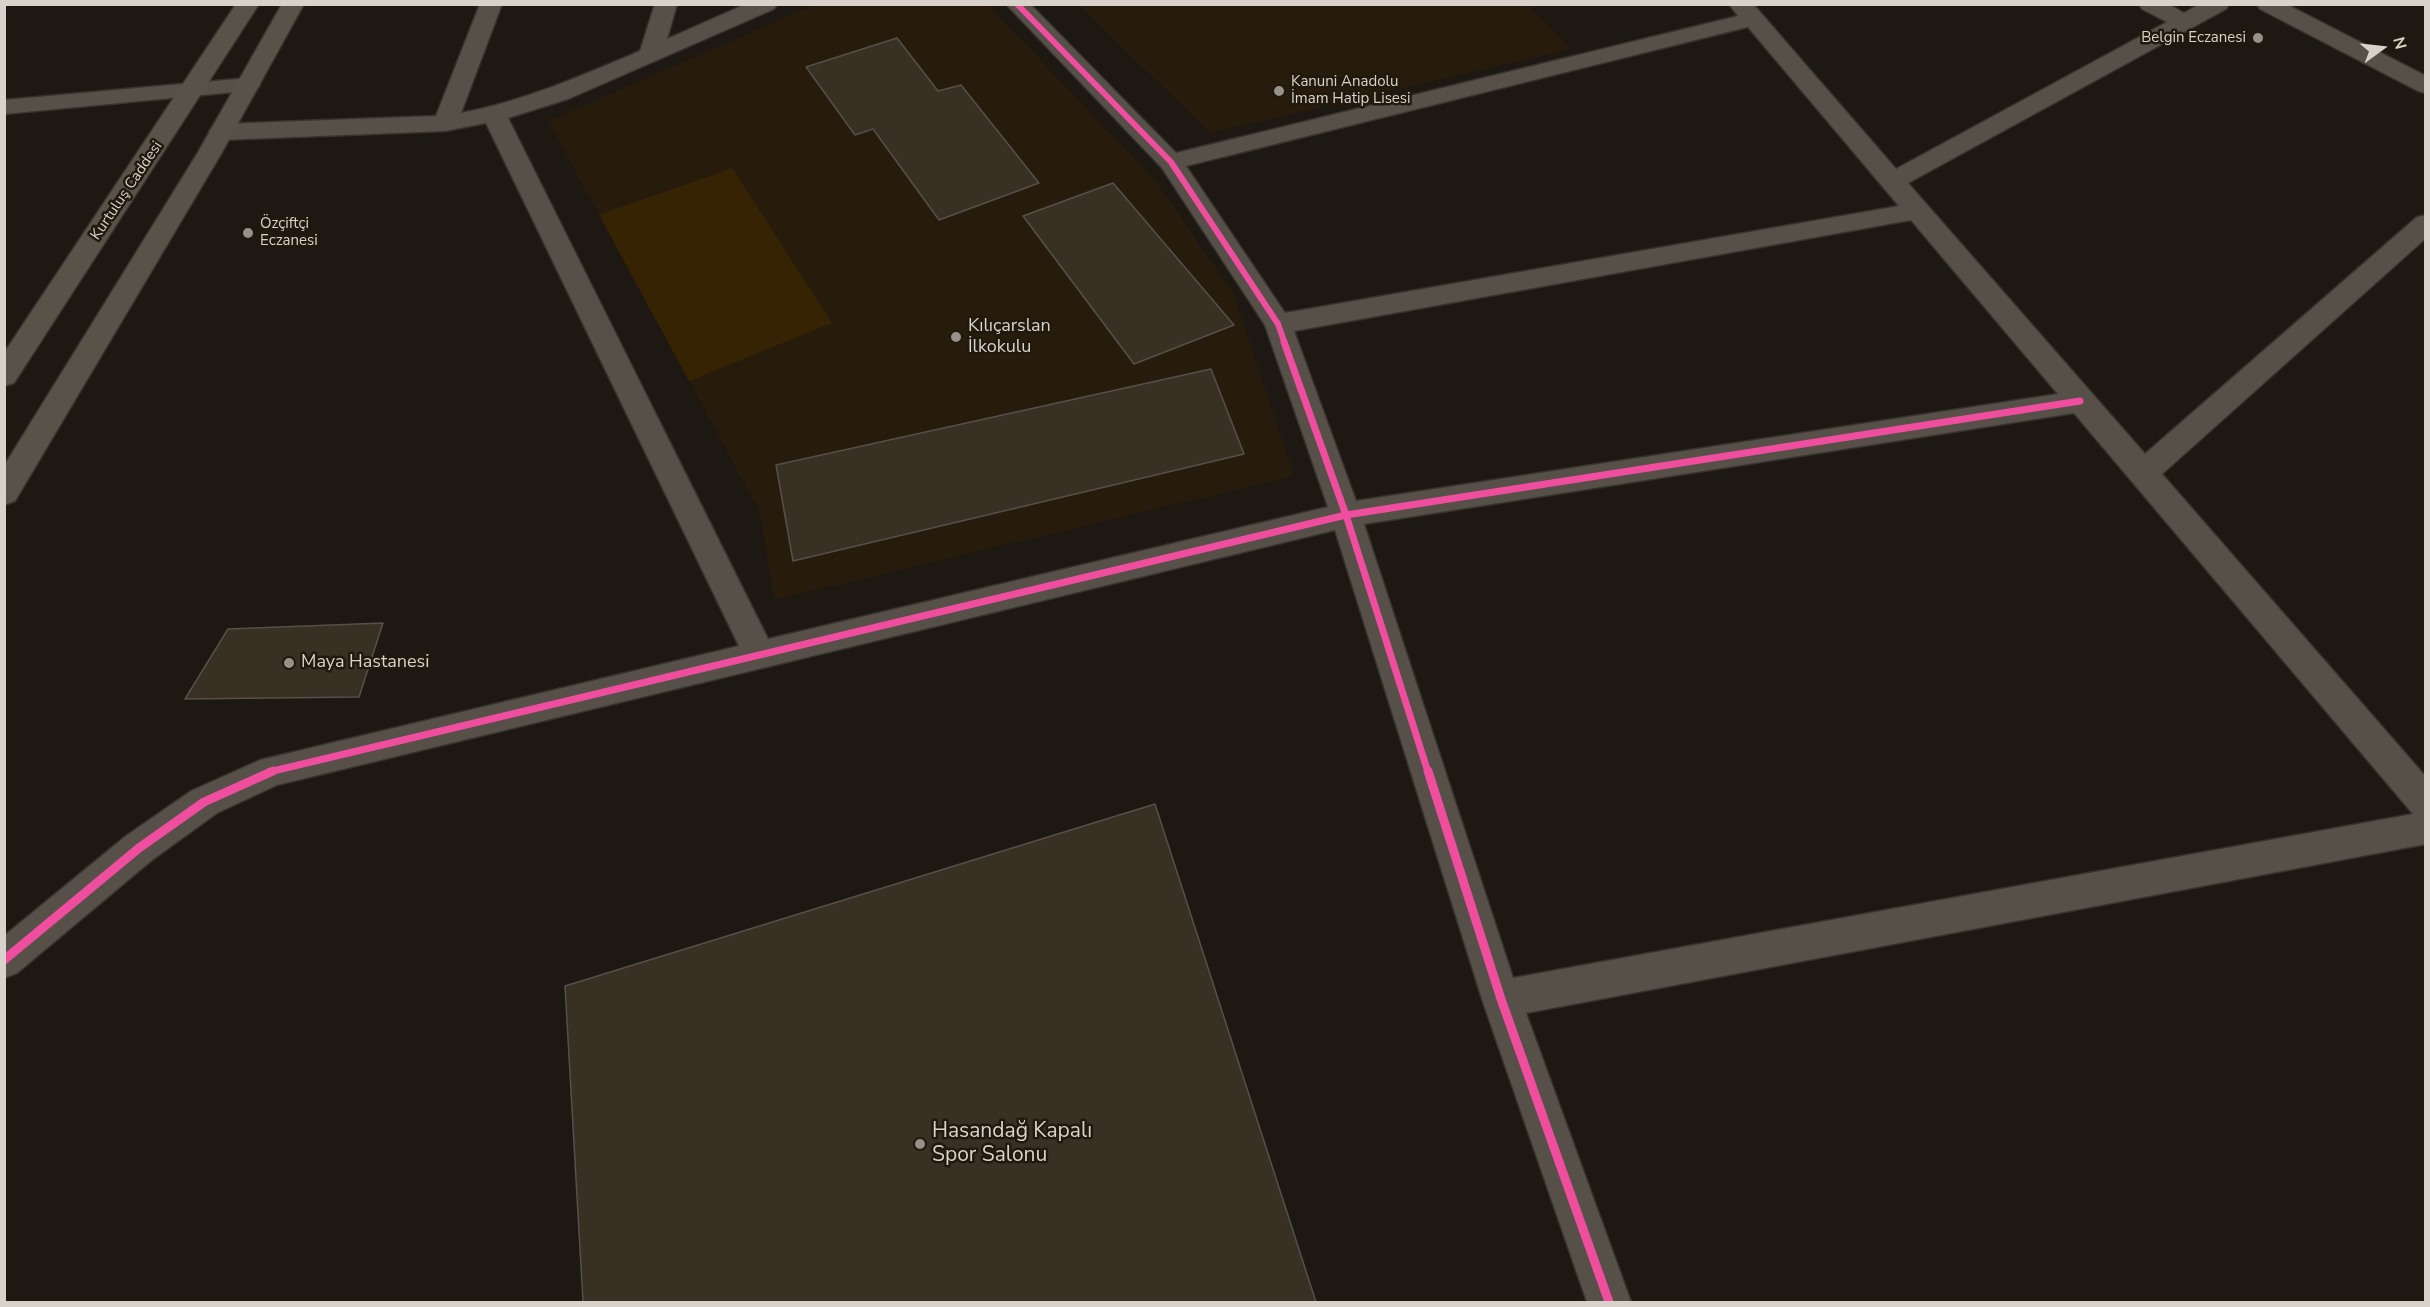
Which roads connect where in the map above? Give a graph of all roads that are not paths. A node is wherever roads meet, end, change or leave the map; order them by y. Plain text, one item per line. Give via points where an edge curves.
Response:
1 (248, 4) edge
2 (293, 4) edge
3 (491, 4) edge
4 (666, 4) edge
5 (766, 4) edge
6 (1017, 4) edge
7 (2150, 4) edge
8 (2218, 4) edge
9 (2268, 4) edge
10 (1746, 12) edge
11 (2183, 22) junction
12 (650, 55) junction
13 (248, 85) junction
14 (2426, 86) edge
15 (194, 90) junction
16 (4, 107) edge
17 (494, 114) junction
18 (445, 123) junction
19 (221, 132) junction
20 (1171, 162) junction
21 (1891, 182) junction
22 (1916, 211) junction
23 (2426, 223) edge
24 (1278, 324) junction
25 (4, 376) edge
26 (2080, 401) junction
27 (2142, 474) junction
28 (4, 493) edge
29 (1346, 515) junction
30 (760, 655) junction
31 (2426, 803) edge
32 (2426, 828) edge
33 (4, 960) edge
34 (1501, 999) junction
35 (1609, 1302) edge

1 - 15 main road, Kurtuluş Caddesi
2 - 13 main road
3 - 18 street
4 - 12 street
5 - 12 street
6 - 20 street
7 - 11 street
8 - 11 street
9 - 14 street
10 - 20 street
10 - 21 street
11 - 21 street
12 - 17 street via 560,94
13 - 15 street
13 - 19 main road
15 - 16 street
15 - 25 main road, Kurtuluş Caddesi
17 - 18 street
17 - 30 street
18 - 19 street
19 - 28 main road
20 - 24 street
21 - 22 street
22 - 24 street
22 - 26 street
23 - 27 street
24 - 29 street
26 - 27 street
26 - 29 street
27 - 31 street
29 - 30 street
29 - 34 street
30 - 33 street via 272,771 194,808 139,848
32 - 34 street
34 - 35 street

